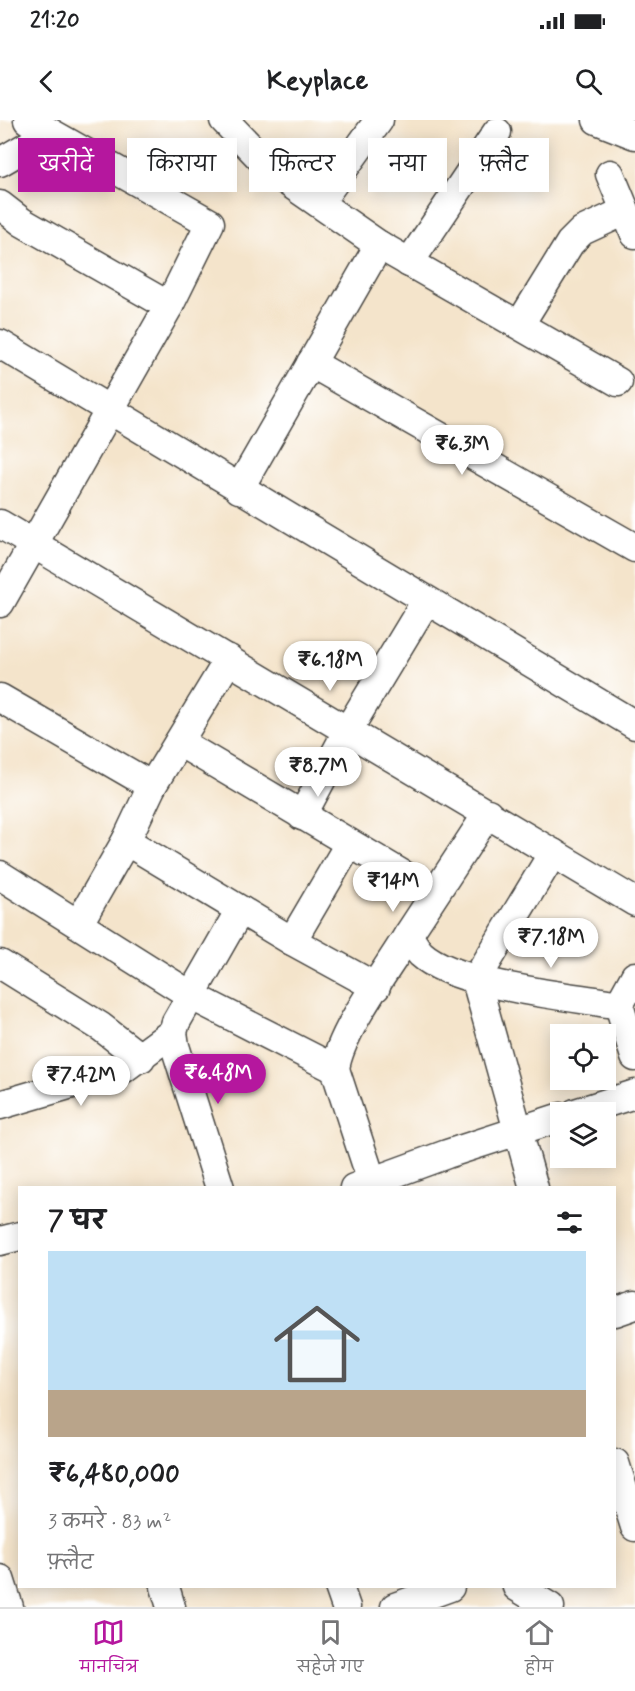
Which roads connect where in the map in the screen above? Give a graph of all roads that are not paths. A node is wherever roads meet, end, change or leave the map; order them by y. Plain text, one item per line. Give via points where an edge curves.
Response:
1 (224, 120) edge
2 (379, 120) edge
3 (597, 120) edge
4 (39, 126) edge
5 (497, 132) dead end
6 (635, 135) edge
7 (0, 162) edge
8 (610, 174) dead end
9 (319, 203) junction
10 (0, 205) edge
11 (630, 222) edge
12 (379, 245) junction
13 (409, 263) junction
14 (169, 306) junction
15 (520, 324) junction
16 (0, 344) edge
17 (311, 363) junction
18 (618, 382) dead end
19 (109, 410) junction
20 (239, 489) junction
21 (0, 524) edge
22 (34, 545) junction
23 (635, 548) edge
24 (426, 601) junction
25 (0, 603) edge
26 (229, 659) junction
27 (0, 698) edge
28 (635, 725) edge
29 (348, 730) junction
30 (179, 742) junction
31 (152, 786) junction
32 (488, 813) junction
33 (302, 816) junction
34 (126, 841) junction
35 (349, 844) junction
36 (553, 853) junction
37 (0, 875) edge
38 (434, 893) junction
39 (635, 902) edge
40 (240, 910) junction
41 (79, 923) junction
42 (408, 935) junction
43 (292, 941) junction
44 (0, 963) edge
45 (635, 976) edge
46 (476, 980) junction
47 (376, 987) junction
48 (192, 996) junction
49 (619, 1005) junction
50 (173, 1032) junction
51 (635, 1057) edge
52 (141, 1058) junction
53 (334, 1069) junction
54 (635, 1094) edge
55 (610, 1102) edge
56 (0, 1105) edge
57 (550, 1120) edge
58 (517, 1131) junction
59 (219, 1186) edge
60 (366, 1186) edge
61 (533, 1186) edge
62 (18, 1236) edge
63 (0, 1241) edge
64 (635, 1305) edge
65 (616, 1312) edge
66 (616, 1466) edge
67 (635, 1527) edge
68 (616, 1533) edge
69 (0, 1579) edge
70 (165, 1588) edge
71 (339, 1588) edge
72 (447, 1588) edge
73 (515, 1594) edge
74 (9, 1607) edge
75 (171, 1607) edge
76 (346, 1607) edge
77 (395, 1607) edge
78 (550, 1607) edge

1 - 9 street via 275,173
2 - 9 street
3 - 6 street
4 - 7 street
4 - 14 street via 210,223
5 - 13 street
8 - 11 street
9 - 12 street
10 - 14 street via 22,222
11 - 15 street via 582,231 570,243
12 - 13 street
12 - 17 street
13 - 15 street
14 - 19 street
15 - 18 street
16 - 19 street
17 - 20 street
17 - 23 street
19 - 20 street
19 - 22 street
20 - 24 street
21 - 22 street
22 - 25 street
22 - 26 street
24 - 28 street
24 - 29 street
26 - 29 street
26 - 30 street
27 - 31 street
29 - 32 street
29 - 33 street
30 - 31 street
30 - 33 street
31 - 34 street
32 - 36 street
32 - 38 street
33 - 35 street
34 - 40 street
34 - 41 street
35 - 38 street
35 - 43 street
36 - 39 street
36 - 46 street
37 - 41 street
38 - 42 street
40 - 43 street
40 - 48 street
41 - 48 street
42 - 46 street via 421,954
42 - 47 street
43 - 47 street
44 - 52 street via 101,1027
45 - 49 street
46 - 49 street
46 - 58 street
47 - 53 street via 337,1052
48 - 50 street
48 - 53 street
49 - 51 street
50 - 52 street
50 - 59 street
52 - 56 street via 106,1076
53 - 60 street
54 - 55 street
57 - 58 street
58 - 60 street
58 - 61 street
62 - 63 street
64 - 65 street
66 - 67 street
67 - 68 street
69 - 74 street
70 - 75 street
71 - 76 street
72 - 77 street
73 - 78 street

